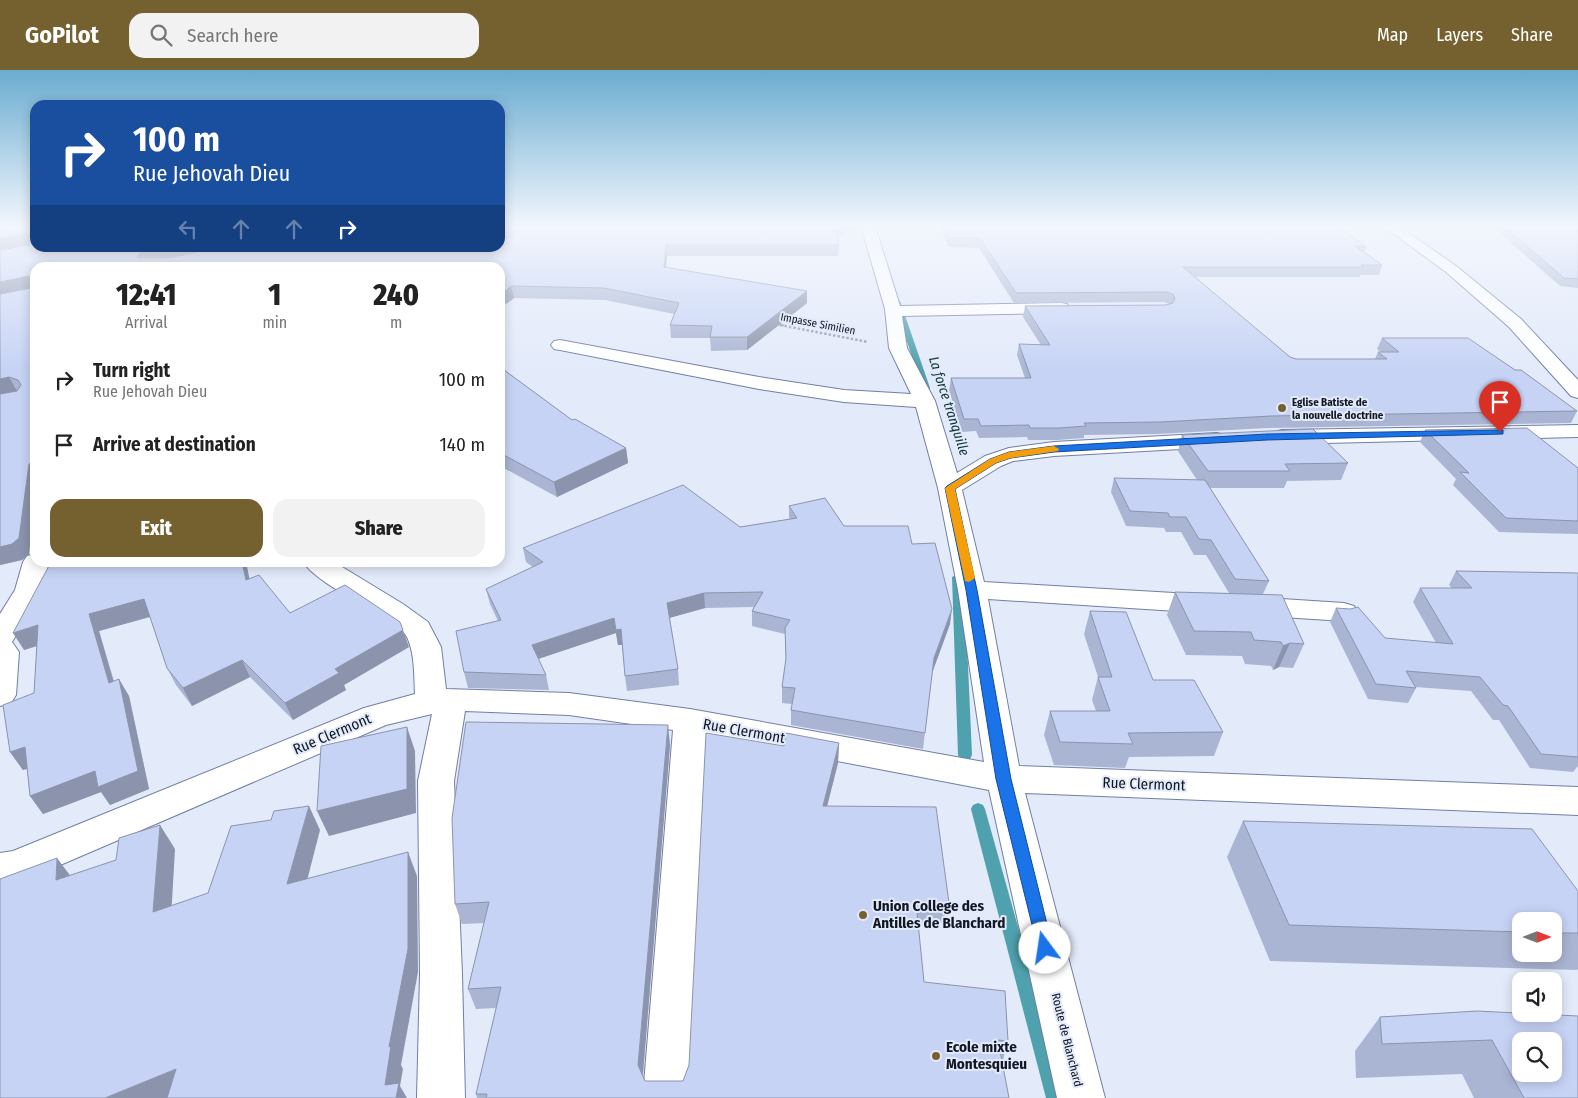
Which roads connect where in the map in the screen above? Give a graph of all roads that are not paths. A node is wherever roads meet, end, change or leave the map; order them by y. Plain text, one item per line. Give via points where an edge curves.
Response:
1 (882, 274) edge
2 (1457, 274) edge
3 (1079, 308) edge
4 (893, 310) junction
5 (560, 345) dead end
6 (1578, 392) edge
7 (924, 401) junction
8 (1578, 431) edge
9 (950, 488) junction
10 (35, 567) edge
11 (323, 567) edge
12 (972, 590) junction
13 (1344, 612) edge
14 (0, 637) edge
15 (0, 647) edge
16 (0, 695) edge
17 (441, 701) junction
18 (690, 721) junction
19 (1004, 779) junction
20 (1578, 801) edge
21 (0, 869) edge
22 (667, 1084) edge
23 (441, 1098) edge
24 (1081, 1098) edge

1 - 4 street, Route de Blanchard
2 - 6 street via 1515,323
3 - 4 street
4 - 7 street, Route de Blanchard via 898,348
5 - 7 street via 759,383 844,396
7 - 9 street, Route de Blanchard
8 - 9 street via 1247,438 1054,449 1009,455 993,461
9 - 12 street, Route de Blanchard
10 - 14 street via 29,590
11 - 17 street via 418,629
12 - 13 street
12 - 19 street, Route de Blanchard
15 - 16 street via 4,652
17 - 18 street, Rue Clermont via 569,704
17 - 21 street, Rue Clermont via 376,716 16,867
17 - 23 street via 436,781
18 - 19 street, Rue Clermont
18 - 22 street
19 - 20 street, Rue Clermont
19 - 24 street, Route de Blanchard

